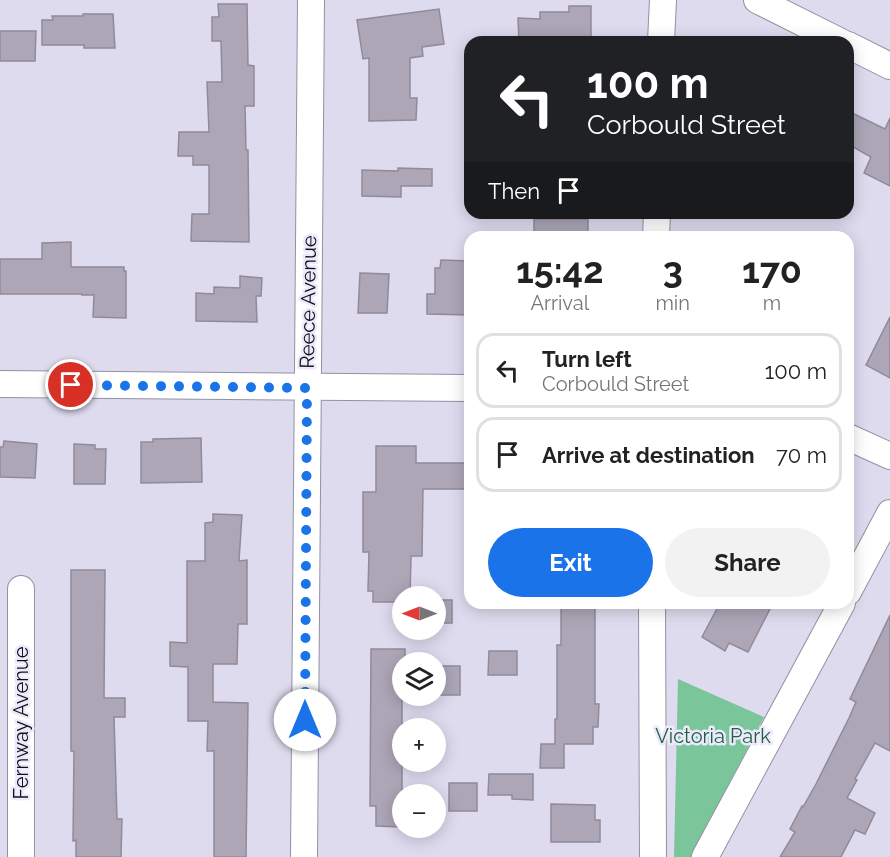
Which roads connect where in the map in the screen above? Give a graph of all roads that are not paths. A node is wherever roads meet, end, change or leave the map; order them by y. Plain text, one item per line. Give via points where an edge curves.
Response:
1 (311, 0) edge
2 (663, 0) edge
3 (756, 0) edge
4 (662, 36) edge
5 (829, 36) edge
6 (854, 48) edge
7 (890, 66) edge
8 (0, 384) edge
9 (307, 388) junction
10 (464, 388) edge
11 (854, 440) edge
12 (890, 456) edge
13 (890, 513) edge
14 (854, 581) edge
15 (21, 590) dead end
16 (652, 609) edge
17 (839, 609) edge
18 (21, 857) edge
19 (304, 857) edge
20 (653, 857) edge
21 (705, 857) edge

1 - 9 street, Reece Avenue
2 - 4 street
3 - 5 street
6 - 7 street
8 - 9 street
9 - 10 street
9 - 19 street, Reece Avenue
11 - 12 street
13 - 14 street
15 - 18 street, Fernway Avenue
16 - 20 street
17 - 21 street

